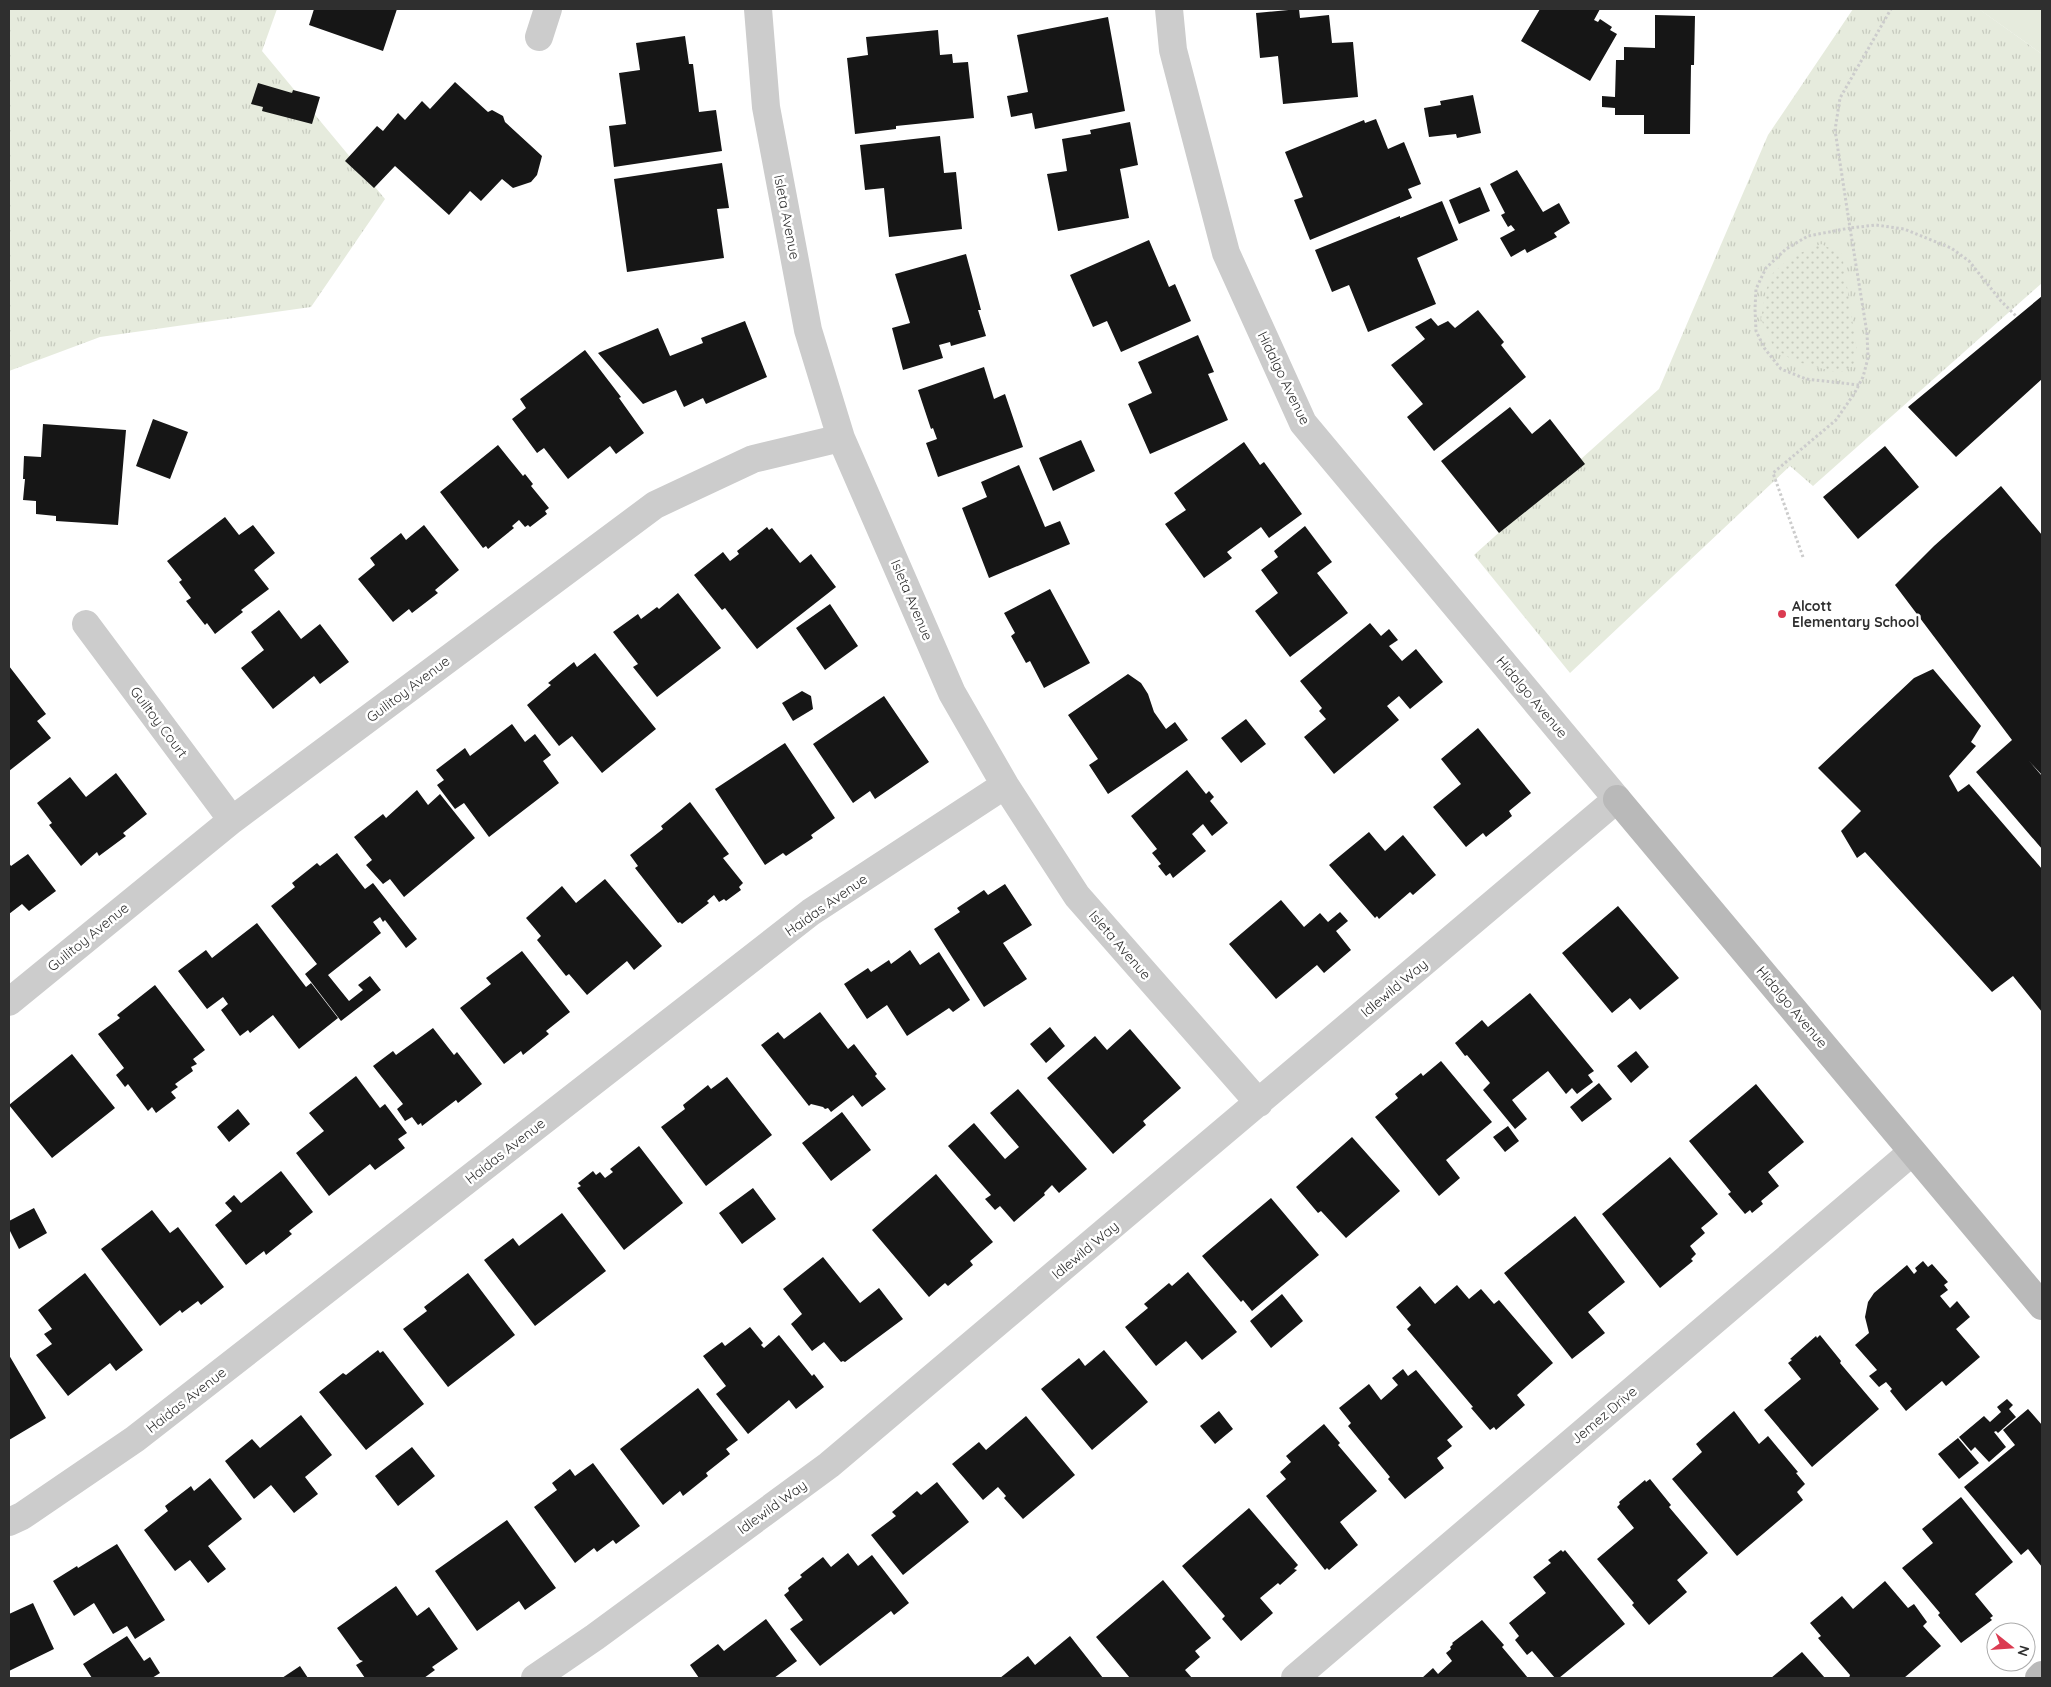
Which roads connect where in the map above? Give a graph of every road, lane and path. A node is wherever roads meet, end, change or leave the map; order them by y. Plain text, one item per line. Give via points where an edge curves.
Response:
1 (548, 9) edge
2 (758, 9) edge
3 (1169, 9) edge
4 (1891, 9) edge
5 (539, 38) dead end
6 (1850, 228) junction
7 (2017, 317) dead end
8 (1859, 384) junction
9 (841, 438) junction
10 (1803, 557) dead end
11 (86, 624) dead end
12 (1006, 785) junction
13 (1617, 799) junction
14 (232, 820) junction
15 (9, 1002) edge
16 (1259, 1103) junction
17 (1912, 1152) junction
18 (2042, 1306) edge
19 (9, 1522) edge
20 (2042, 1675) edge
21 (535, 1678) edge
22 (1295, 1678) edge
23 (2039, 1678) edge

1 - 5 street
2 - 9 street, Isleta Avenue via 766,108 808,330
3 - 13 street, Hidalgo Avenue via 1173,50 1226,253 1303,423
4 - 6 path via 1840,98 1835,130
6 - 7 path via 1876,225 1904,229 1951,248 1970,261
6 - 8 path via 1867,333 1868,358
6 - 8 path via 1808,236 1786,249 1766,268 1756,289 1756,331 1764,349 1781,369 1806,379
8 - 10 path via 1836,420 1773,472
9 - 12 street, Isleta Avenue via 952,693
9 - 14 street, Guilitoy Avenue via 753,459 655,504
11 - 14 street, Guiltoy Court
12 - 16 street, Isleta Avenue via 1077,896
12 - 19 street, Haidas Avenue via 811,912 135,1439
13 - 16 street, Idlewild Way
13 - 17 street, Hidalgo Avenue
14 - 15 street, Guilitoy Avenue
16 - 21 street, Idlewild Way via 829,1465
17 - 18 street, Hidalgo Avenue
17 - 22 street, Jemez Drive
20 - 23 street

